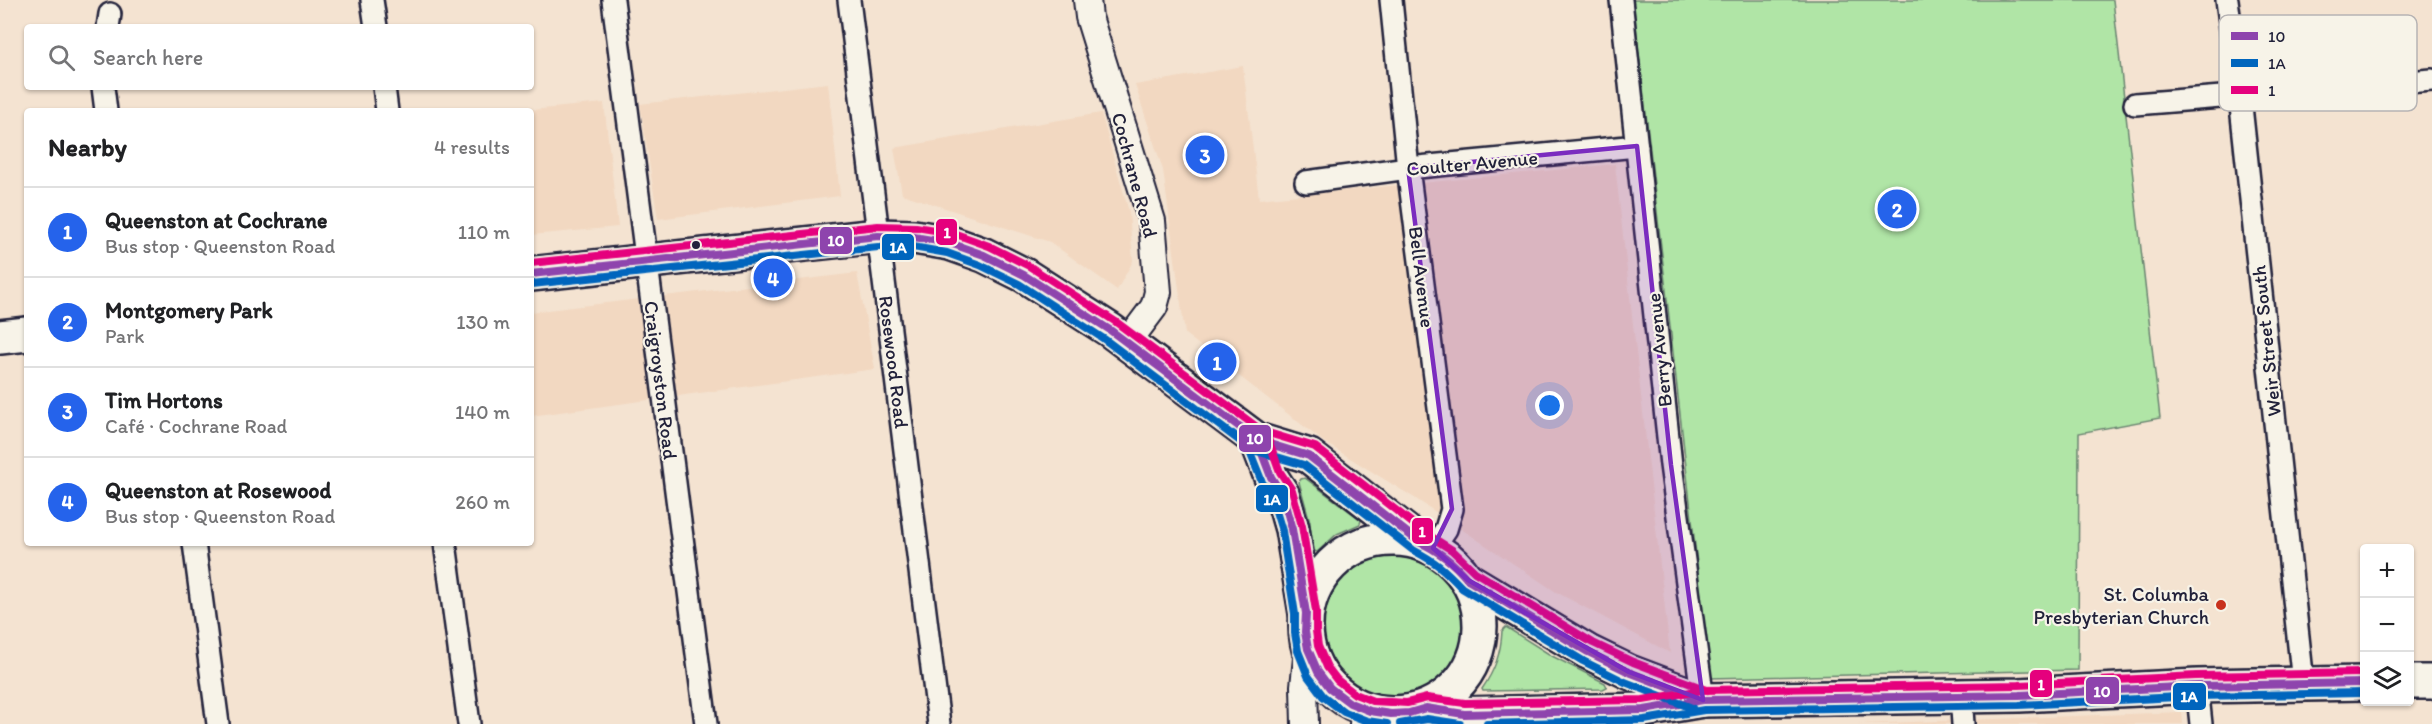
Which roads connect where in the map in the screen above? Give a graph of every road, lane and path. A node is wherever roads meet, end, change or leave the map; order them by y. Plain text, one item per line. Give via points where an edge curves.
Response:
1 (372, 0) edge
2 (613, 0) edge
3 (849, 0) edge
4 (1087, 0) edge
5 (1391, 0) edge
6 (1621, 0) edge
7 (2227, 0) edge
8 (2229, 15) edge
9 (376, 24) edge
10 (2432, 80) edge
11 (2417, 81) edge
12 (103, 90) edge
13 (384, 90) edge
14 (2219, 98) edge
15 (2134, 104) dead end
16 (106, 108) edge
17 (387, 108) edge
18 (2242, 111) edge
19 (1637, 146) junction
20 (1408, 168) junction
21 (1306, 182) dead end
22 (878, 236) junction
23 (646, 261) junction
24 (534, 274) edge
25 (24, 334) edge
26 (0, 337) edge
27 (1127, 344) junction
28 (1257, 440) junction
29 (1426, 545) junction
30 (194, 546) edge
31 (444, 546) edge
32 (1468, 580) junction
33 (1306, 613) junction
34 (1308, 649) junction
35 (2360, 682) edge
36 (2414, 682) edge
37 (2432, 682) edge
38 (2303, 683) junction
39 (2197, 686) junction
40 (1703, 700) junction
41 (1426, 708) junction
42 (1962, 710) edge
43 (1379, 718) edge
44 (218, 724) edge
45 (469, 724) edge
46 (706, 724) edge
47 (939, 724) edge
48 (1305, 724) edge
49 (2201, 724) edge

1 - 9 street
2 - 23 street, Craigroyston Road
3 - 22 street, Rosewood Road
4 - 27 street, Cochrane Road via 1152,221 1158,292 1154,307
5 - 20 street, Bell Avenue
6 - 19 street, Berry Avenue
7 - 8 street, Weir Street South
10 - 11 street
12 - 16 street
13 - 17 street
14 - 15 street
18 - 38 street, Weir Street South
19 - 20 street, Coulter Avenue
19 - 40 street, Berry Avenue via 1671,465
20 - 21 street, Coulter Avenue
20 - 29 street, Bell Avenue via 1452,509 1446,529
22 - 23 main road
22 - 27 main road via 950,243 984,255 1065,300
22 - 47 street, Rosewood Road
23 - 24 main road
23 - 46 street, Craigroyston Road
25 - 26 main road
27 - 28 main road
28 - 29 main road via 1309,456
28 - 33 main road via 1290,520
29 - 32 main road via 1454,563
29 - 33 main road via 1382,539 1356,546 1323,573
30 - 44 street
31 - 45 street
32 - 40 main road via 1629,672
32 - 41 main road via 1479,609 1480,638 1475,658 1462,681
33 - 34 main road
34 - 43 main road via 1330,688
34 - 48 street
35 - 38 main road
36 - 37 main road
38 - 39 main road
39 - 42 main road via 2019,695
39 - 49 street
40 - 41 main road via 1644,711 1464,714
40 - 42 main road
41 - 43 main road

